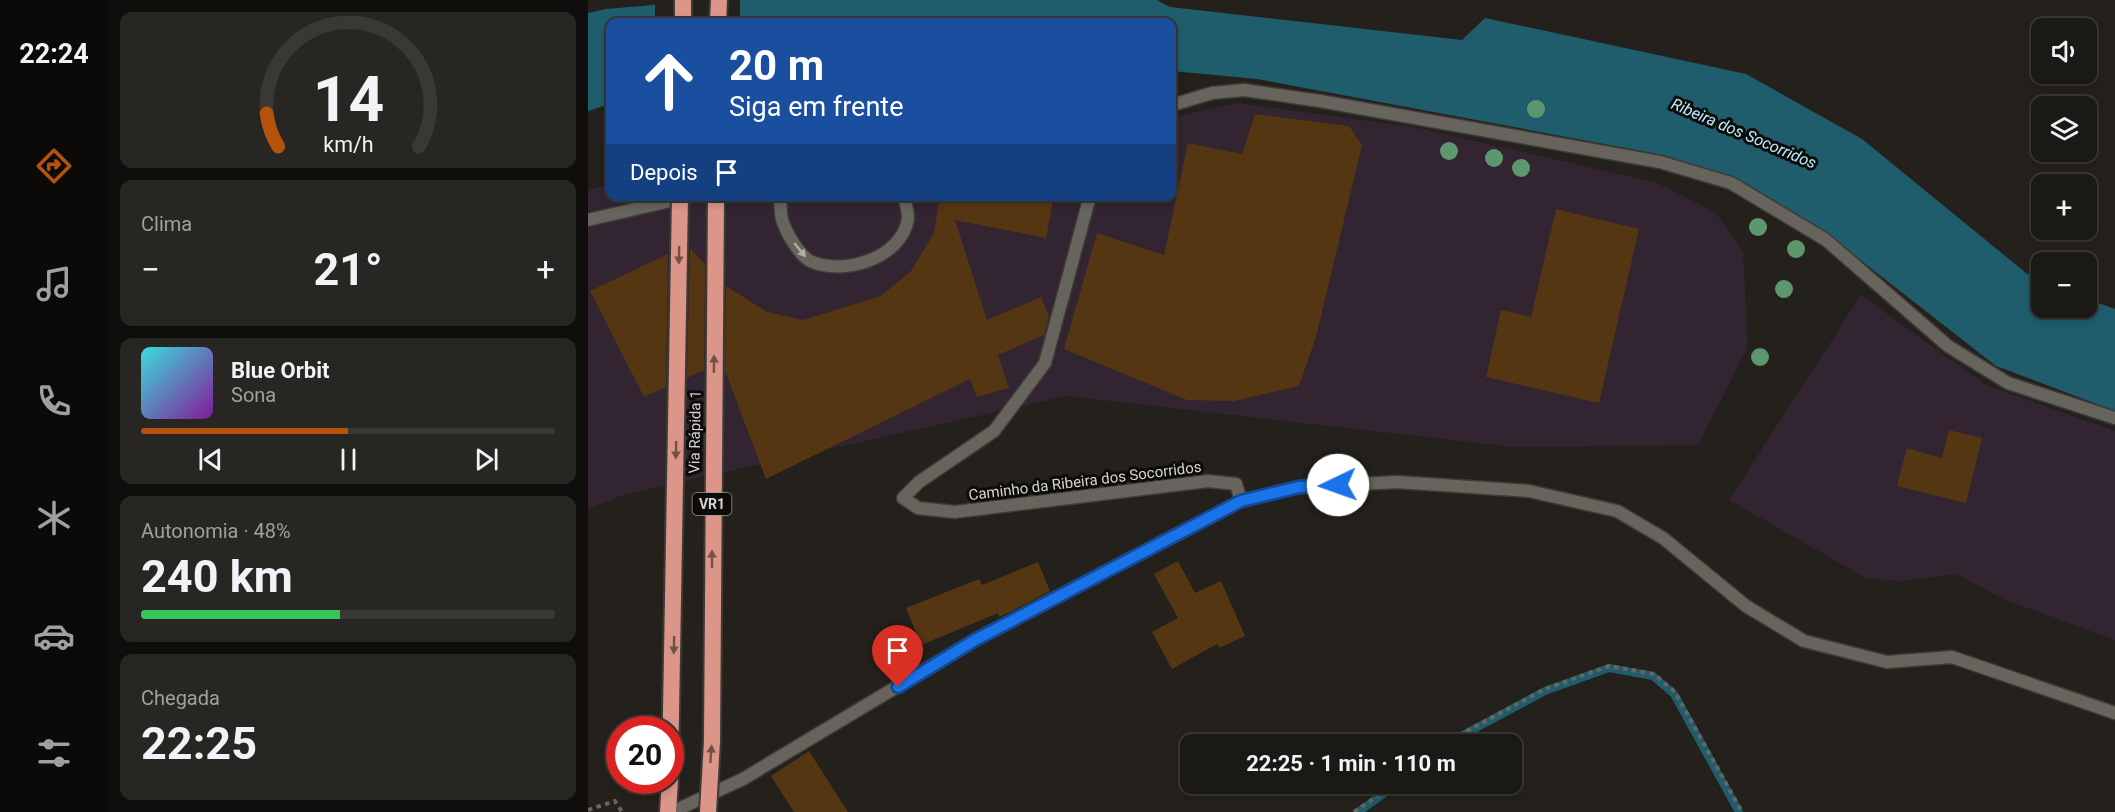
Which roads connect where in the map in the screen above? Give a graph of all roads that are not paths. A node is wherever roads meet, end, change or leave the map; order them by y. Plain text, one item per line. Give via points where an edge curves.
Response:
1 (683, 0) edge
2 (718, 0) edge
3 (683, 18) edge
4 (718, 18) edge
5 (1176, 104) edge
6 (670, 201) edge
7 (680, 201) edge
8 (716, 201) edge
9 (780, 201) edge
10 (905, 201) edge
11 (1089, 201) edge
12 (588, 220) edge
13 (2115, 418) edge
14 (1241, 501) junction
15 (2115, 713) edge
16 (671, 716) edge
17 (670, 794) edge
18 (670, 812) edge
19 (708, 812) edge

1 - 3 highway
2 - 4 highway
5 - 13 lane via 1212,93 1266,93 1660,162 1731,183 1826,240 1948,346 2008,383
6 - 12 lane
7 -> 16 highway, Via Rápida 1 / VR1, bridge
19 -> 8 highway, Via Rápida 1 / VR1, bridge via 712,741
9 -> 10 lane via 782,219 796,245 809,260 835,266 862,264 898,240 908,219
11 - 14 lane, Caminho da Ribeira dos Socorridos via 1045,363 994,431 919,482 903,498 918,508 955,512 1208,481 1236,484
14 - 15 lane via 1299,487 1397,482 1529,491 1617,511 1663,538 1746,606 1804,640 1887,662 1952,657
14 - 18 lane via 975,640 743,779
17 - 18 highway

